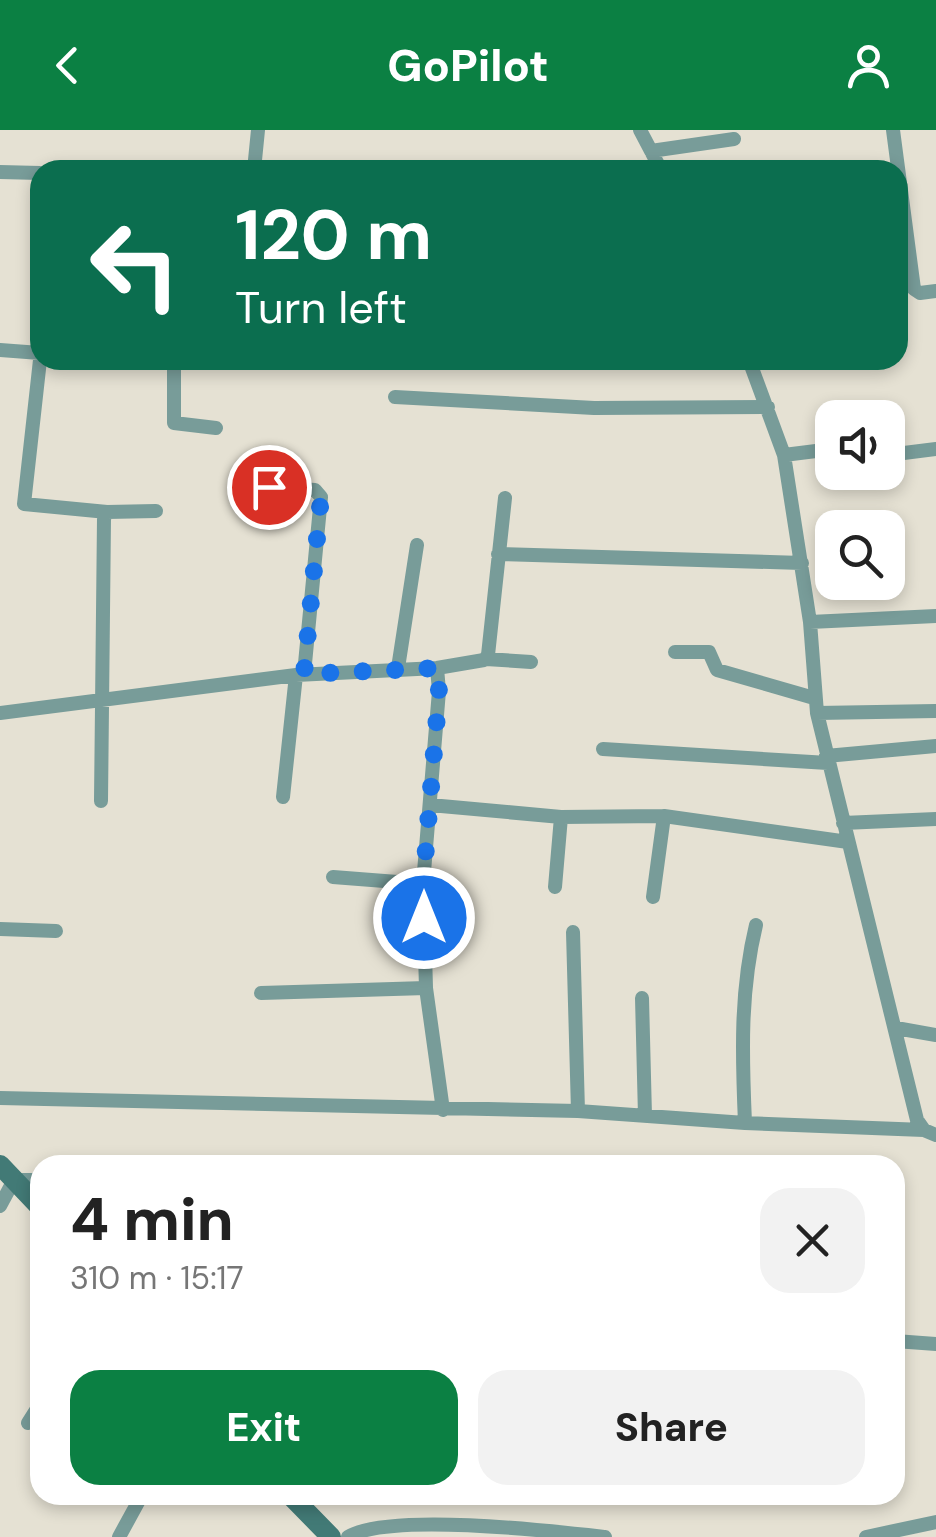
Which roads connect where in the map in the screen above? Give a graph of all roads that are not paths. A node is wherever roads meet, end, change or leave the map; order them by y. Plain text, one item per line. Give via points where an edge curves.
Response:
1 (258, 130) edge
2 (640, 130) edge
3 (893, 130) edge
4 (734, 139) dead end
5 (651, 151) junction
6 (255, 160) edge
7 (655, 160) edge
8 (897, 160) edge
9 (0, 172) edge
10 (30, 172) edge
11 (908, 244) edge
12 (936, 291) edge
13 (0, 350) edge
14 (30, 354) edge
15 (38, 370) edge
16 (174, 370) edge
17 (753, 370) edge
18 (395, 396) dead end
19 (768, 407) junction
20 (216, 428) dead end
21 (936, 449) edge
22 (815, 451) edge
23 (905, 452) edge
24 (784, 455) junction
25 (269, 487) dead end
26 (505, 498) dead end
27 (156, 511) dead end
28 (107, 512) junction
29 (417, 546) dead end
30 (498, 554) junction
31 (802, 563) junction
32 (936, 616) edge
33 (810, 622) junction
34 (675, 652) dead end
35 (486, 659) junction
36 (532, 662) dead end
37 (398, 668) junction
38 (438, 668) junction
39 (300, 674) junction
40 (102, 701) junction
41 (816, 706) junction
42 (936, 711) edge
43 (0, 712) edge
44 (936, 746) edge
45 (602, 750) dead end
46 (827, 759) junction
47 (283, 797) dead end
48 (101, 801) dead end
49 (430, 805) junction
50 (664, 816) junction
51 (561, 818) junction
52 (936, 819) edge
53 (843, 823) junction
54 (848, 842) junction
55 (333, 876) dead end
56 (423, 884) junction
57 (555, 887) dead end
58 (653, 897) dead end
59 (756, 924) dead end
60 (0, 929) edge
61 (56, 931) dead end
62 (574, 932) dead end
63 (426, 988) junction
64 (261, 993) dead end
65 (642, 998) dead end
66 (896, 1028) junction
67 (936, 1035) edge
68 (0, 1098) edge
69 (443, 1110) junction
70 (578, 1111) junction
71 (645, 1116) junction
72 (744, 1123) junction
73 (930, 1133) edge
74 (7, 1173) edge
75 (30, 1197) edge
76 (0, 1206) edge
77 (905, 1342) edge
78 (936, 1344) edge
79 (30, 1420) edge
80 (28, 1423) dead end
81 (137, 1505) edge
82 (300, 1505) edge
83 (936, 1522) edge
84 (119, 1537) edge
85 (331, 1537) edge
86 (348, 1537) edge
87 (605, 1537) edge
88 (866, 1537) edge

1 - 6 street
2 - 5 street
3 - 8 street
4 - 5 street
5 - 7 street
9 - 10 street
11 - 12 street via 914,289
13 - 14 street
15 - 28 street via 22,500 28,506
16 - 20 street via 174,424
17 - 19 street
18 - 19 street via 610,409
19 - 24 street
21 - 23 street
22 - 24 street
24 - 31 street
25 - 39 street via 314,490 321,497
26 - 30 street
27 - 28 street
28 - 40 street
29 - 37 street
30 - 31 street
30 - 35 street
31 - 33 street
32 - 33 street
33 - 41 street
34 - 41 street via 708,652 717,670
35 - 36 street
35 - 38 street
37 - 38 street
37 - 39 street
38 - 49 street
39 - 40 street
39 - 47 street
40 - 43 street
40 - 48 street
41 - 42 street
41 - 46 street
44 - 46 street
45 - 46 street
46 - 53 street
49 - 51 street
49 - 56 street
50 - 51 street
50 - 54 street
50 - 58 street
51 - 57 street
52 - 53 street
53 - 54 street
54 - 66 street
55 - 56 street
56 - 63 street
59 - 72 street via 740,1032
60 - 61 street
62 - 70 street
63 - 64 street
63 - 69 street
65 - 71 street
66 - 67 street
66 - 73 street via 917,1120
68 - 69 street
69 - 70 street
70 - 71 street
71 - 72 street
72 - 73 street
74 - 75 street
74 - 76 street
77 - 78 street
79 - 80 street
81 - 84 street
82 - 85 street
83 - 88 street
86 - 87 street via 384,1526 449,1524

